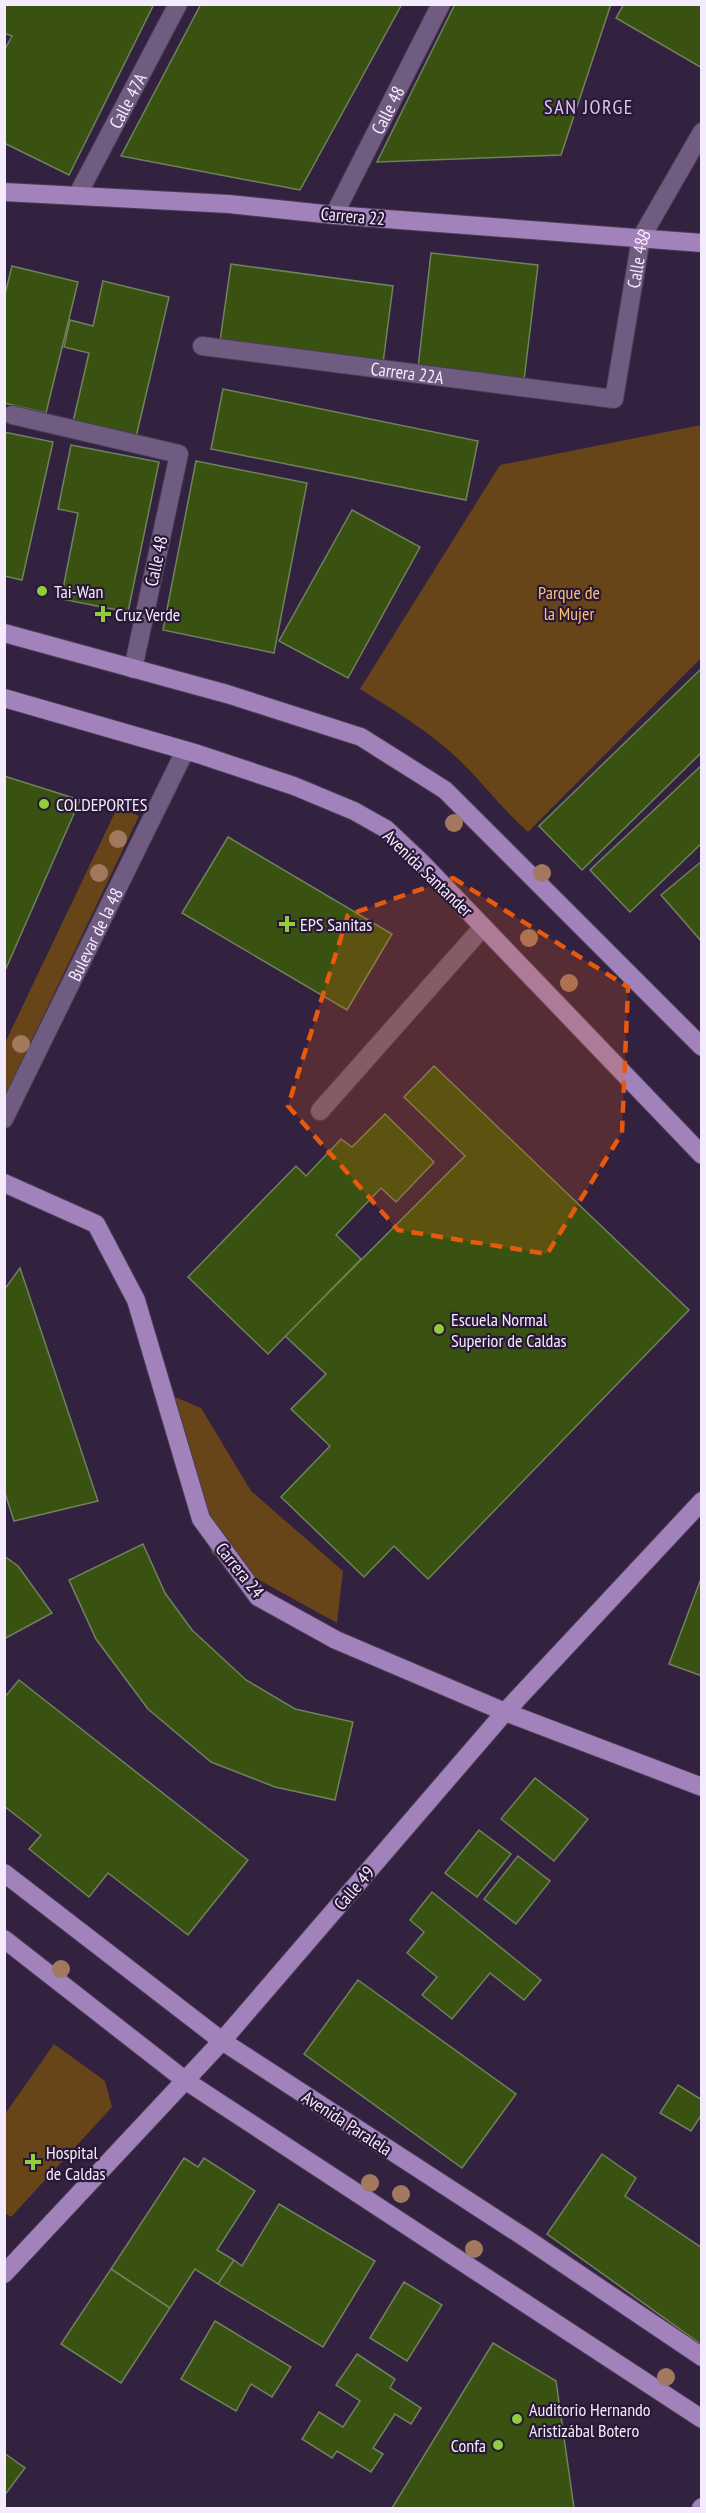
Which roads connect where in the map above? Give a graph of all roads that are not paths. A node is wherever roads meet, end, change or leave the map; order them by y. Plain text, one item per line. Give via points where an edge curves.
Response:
1 (178, 4) edge
2 (441, 4) edge
3 (702, 132) edge
4 (4, 192) edge
5 (77, 196) junction
6 (334, 215) junction
7 (641, 238) junction
8 (702, 243) edge
9 (202, 346) dead end
10 (614, 399) joint
11 (12, 415) dead end
12 (4, 633) edge
13 (133, 669) junction
14 (4, 698) edge
15 (185, 751) junction
16 (483, 927) junction
17 (702, 1047) edge
18 (320, 1111) dead end
19 (4, 1119) edge
20 (702, 1155) edge
21 (4, 1183) edge
22 (702, 1501) edge
23 (505, 1712) junction
24 (702, 1787) edge
25 (4, 1873) edge
26 (4, 1939) edge
27 (222, 2041) junction
28 (186, 2081) junction
29 (4, 2274) edge
30 (702, 2357) edge
31 (702, 2419) edge

1 - 5 street, Calle 47A
2 - 6 street, Calle 48
3 - 7 street, Calle 48B
4 - 5 main road, Carrera 22
5 - 6 main road, Carrera 22 via 229,204
6 - 7 main road, Carrera 22
7 - 8 main road, Carrera 22
7 - 10 street, Calle 48B
9 - 10 street, Carrera 22A
11 - 13 street, Calle 48 via 179,454
12 - 13 main road
13 - 17 main road via 361,737 446,790
14 - 15 main road, Avenida Santander
15 - 16 main road, Avenida Santander via 294,786 386,829
15 - 19 street, Bulevar de la 48
16 - 18 street
16 - 20 main road, Avenida Santander
21 - 23 main road, Carrera 24 via 96,1224 136,1300 201,1520 258,1597 336,1640
22 - 23 main road, Calle 49
23 - 24 main road, Carrera 24
23 - 27 main road, Calle 49
25 - 27 main road, Avenida Paralela
26 - 28 main road
27 - 28 main road, Calle 49
27 - 30 main road, Avenida Paralela
28 - 29 main road, Calle 49
28 - 31 main road

